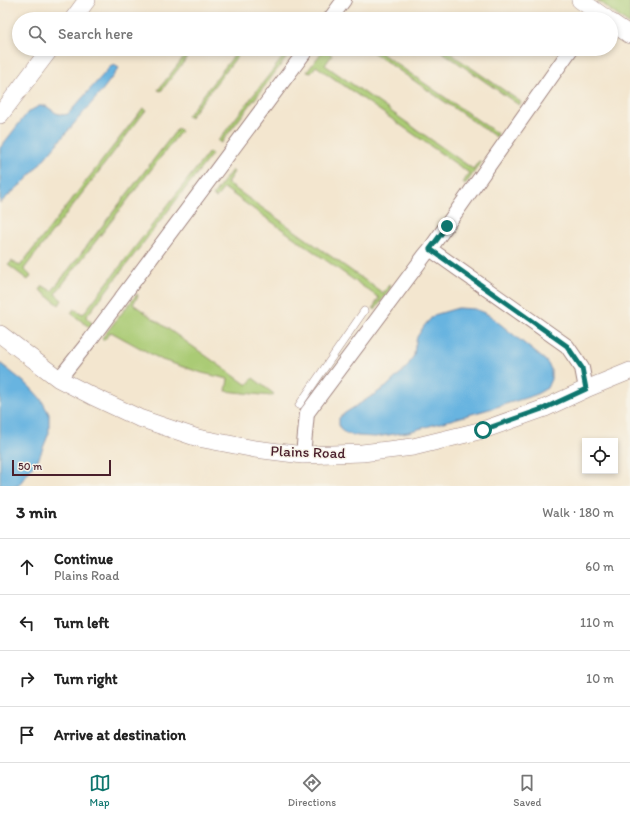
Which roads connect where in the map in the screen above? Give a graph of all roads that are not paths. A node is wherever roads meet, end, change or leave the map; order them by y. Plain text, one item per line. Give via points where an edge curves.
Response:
1 (87, 0) edge
2 (344, 0) edge
3 (580, 0) edge
4 (78, 12) edge
5 (335, 12) edge
6 (593, 12) edge
7 (618, 27) edge
8 (630, 35) edge
9 (45, 56) edge
10 (303, 56) edge
11 (566, 56) edge
12 (0, 115) edge
13 (430, 249) junction
14 (364, 311) dead end
15 (0, 334) edge
16 (630, 371) edge
17 (59, 379) junction
18 (586, 389) junction
19 (299, 405) dead end
20 (304, 455) junction

1 - 4 street
2 - 5 street
3 - 6 street
7 - 8 street
9 - 12 street
10 - 17 street
11 - 13 street
13 - 18 street via 567,346 582,368
13 - 20 street via 307,413
14 - 19 lane
15 - 17 street, Plains Road
16 - 18 street, Plains Road
17 - 20 street, Plains Road via 139,418 198,438
18 - 20 street, Plains Road via 545,408 483,430 413,447 362,453

